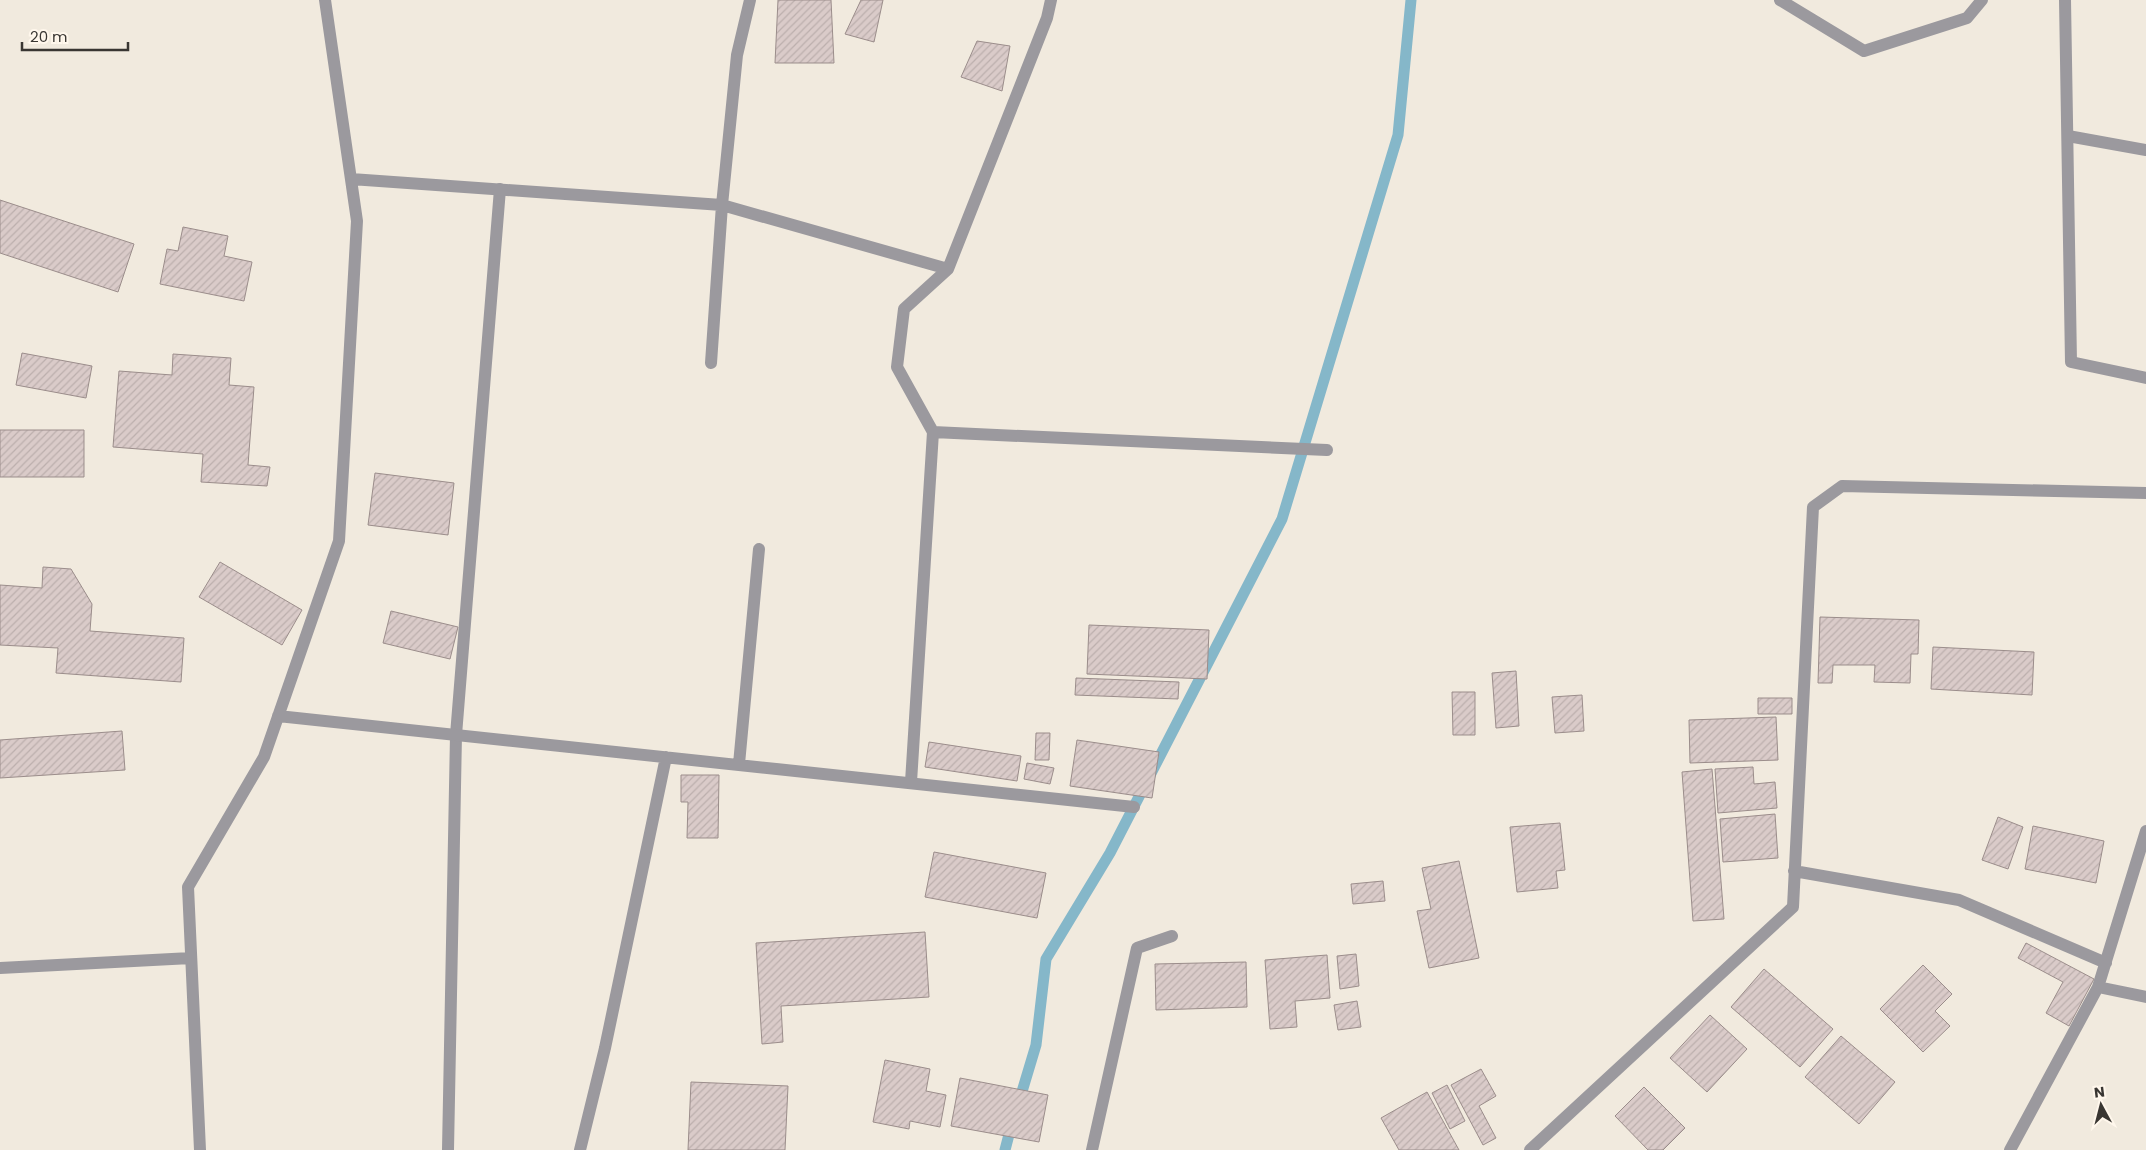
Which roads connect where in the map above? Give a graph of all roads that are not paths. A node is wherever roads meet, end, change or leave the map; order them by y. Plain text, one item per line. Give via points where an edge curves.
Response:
1 (325, 0) edge
2 (750, 0) edge
3 (1051, 0) edge
4 (1780, 0) edge
5 (1982, 0) edge
6 (2065, 0) edge
7 (2068, 136) junction
8 (2146, 150) edge
9 (351, 179) junction
10 (500, 189) junction
11 (722, 204) junction
12 (948, 269) junction
13 (711, 363) dead end
14 (2146, 378) edge
15 (933, 432) junction
16 (1327, 450) dead end
17 (2146, 493) edge
18 (759, 549) dead end
19 (278, 716) junction
20 (456, 735) junction
21 (666, 757) junction
22 (739, 764) junction
23 (911, 782) junction
24 (1134, 807) dead end
25 (2146, 831) edge
26 (1794, 871) junction
27 (1172, 936) dead end
28 (191, 958) junction
29 (2106, 963) junction
30 (0, 968) edge
31 (2098, 987) junction
32 (2146, 997) edge
33 (200, 1150) edge
34 (448, 1150) edge
35 (580, 1150) edge
36 (1092, 1150) edge
37 (1530, 1150) edge
38 (2010, 1150) edge

1 - 9 street
2 - 11 street via 737,55
3 - 12 street via 1047,18
4 - 5 street via 1864,51 1967,18
6 - 7 street
7 - 8 street
7 - 14 street via 2072,362
9 - 10 street
9 - 19 street via 358,221 339,541
10 - 11 street
10 - 20 street
11 - 12 street
11 - 13 street
12 - 15 street via 904,309 897,367
15 - 16 street
15 - 23 street
17 - 26 street via 1842,486 1813,507
18 - 22 street
19 - 20 street
19 - 28 street via 264,757 188,887
20 - 21 street
20 - 34 street
21 - 22 street
21 - 35 street via 605,1048
22 - 23 street
23 - 24 street
25 - 29 street
26 - 29 street via 1959,900
26 - 37 street via 1793,907
27 - 36 street via 1137,948
28 - 30 street
28 - 33 street
29 - 31 street
31 - 32 street
31 - 38 street

